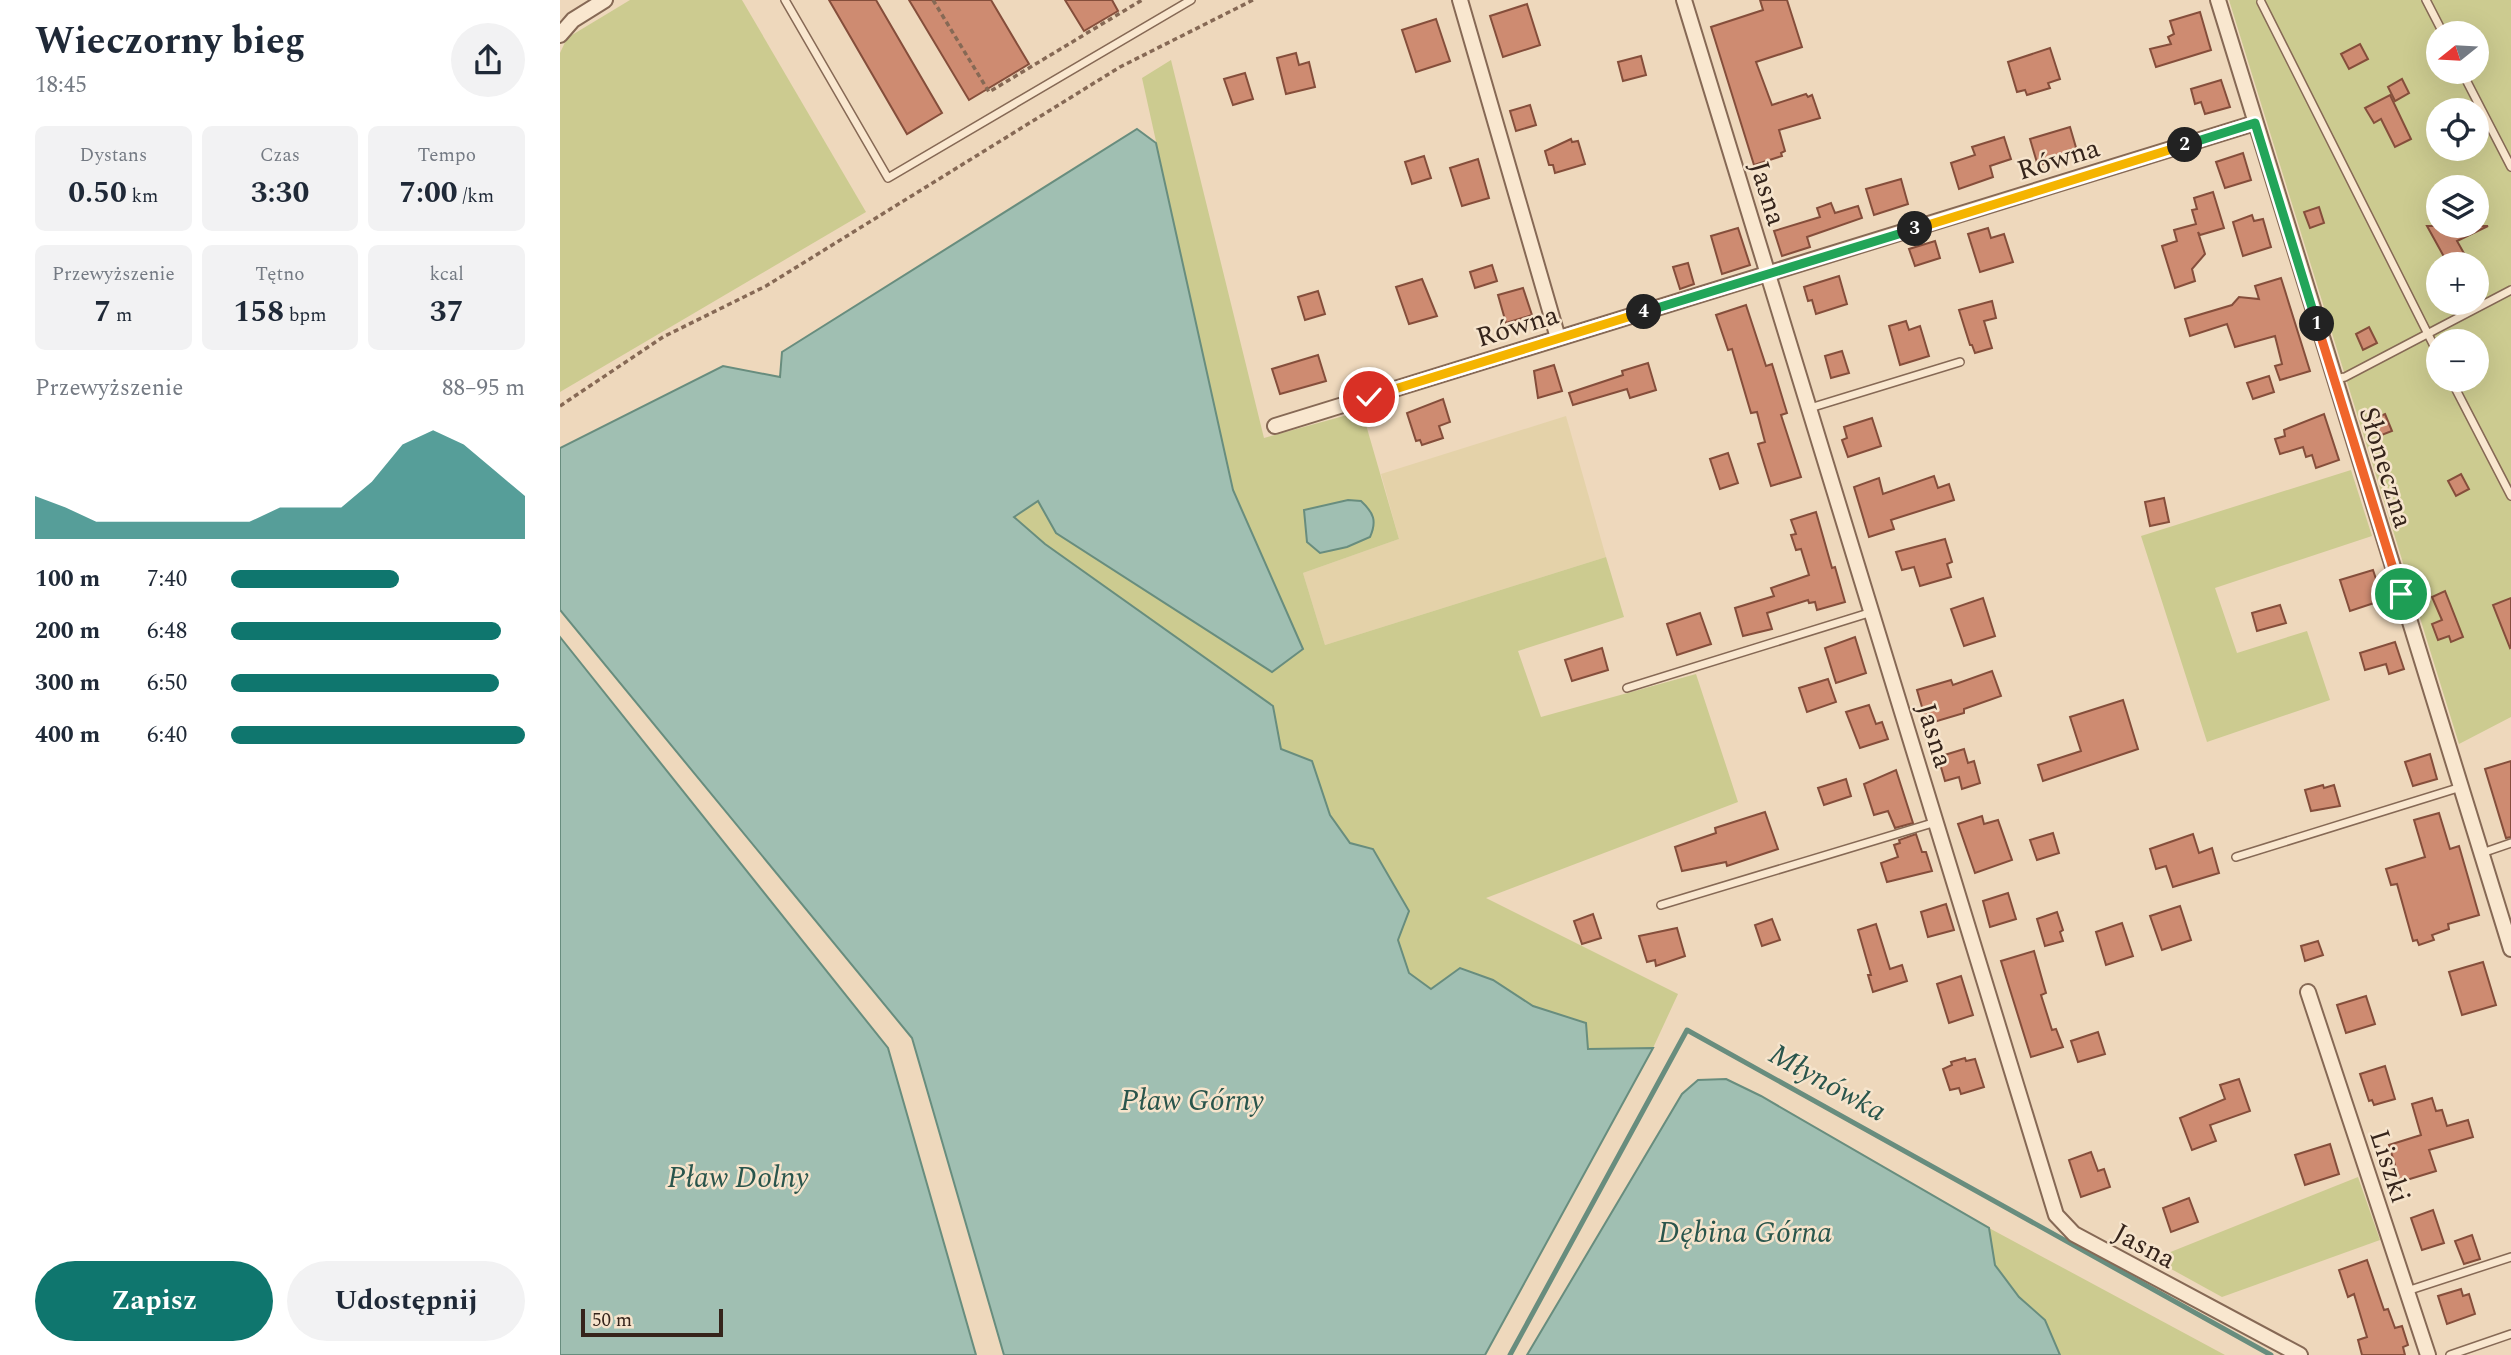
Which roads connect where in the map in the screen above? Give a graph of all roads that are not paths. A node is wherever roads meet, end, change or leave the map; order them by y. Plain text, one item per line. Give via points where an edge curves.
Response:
1 (606, 0) edge
2 (785, 0) edge
3 (1192, 0) edge
4 (1460, 0) edge
5 (1684, 0) edge
6 (2218, 0) edge
7 (2426, 0) edge
8 (2261, 2) edge
9 (2436, 21) edge
10 (560, 34) edge
11 (2468, 84) edge
12 (2255, 123) junction
13 (2511, 167) edge
14 (1769, 274) junction
15 (2511, 290) edge
16 (2437, 329) edge
17 (2426, 332) edge
18 (2426, 335) edge
19 (1558, 338) junction
20 (1960, 362) dead end
21 (2334, 379) junction
22 (2457, 392) edge
23 (1810, 408) junction
24 (1275, 426) dead end
25 (2511, 496) edge
26 (1873, 612) junction
27 (1627, 688) dead end
28 (2462, 787) junction
29 (1937, 822) junction
30 (2511, 843) edge
31 (2482, 853) junction
32 (2236, 857) dead end
33 (1661, 905) dead end
34 (2511, 949) edge
35 (2308, 992) dead end
36 (2511, 1257) edge
37 (2407, 1291) junction
38 (2511, 1334) edge
39 (2300, 1355) edge
40 (2428, 1355) edge
41 (2450, 1355) edge

1 - 10 street via 573,20
2 - 3 lane via 888,178
4 - 19 street
5 - 14 street, Jasna
6 - 12 street, Słoneczna
7 - 9 lane
8 - 17 lane
11 - 13 lane
12 - 14 street, Równa
12 - 21 street, Słoneczna
14 - 19 street, Równa
14 - 23 street, Jasna
15 - 16 lane
18 - 21 lane
19 - 24 street, Równa
20 - 23 lane
21 - 28 street, Słoneczna
22 - 25 lane
23 - 26 street, Jasna
26 - 27 lane
26 - 29 street, Jasna
28 - 31 street, Słoneczna
28 - 32 lane
29 - 33 lane
29 - 39 street, Jasna via 2056,1215 2074,1234
30 - 31 lane
31 - 34 street, Słoneczna
35 - 37 street, Liszki
36 - 37 lane
37 - 40 street, Liszki
38 - 41 lane

